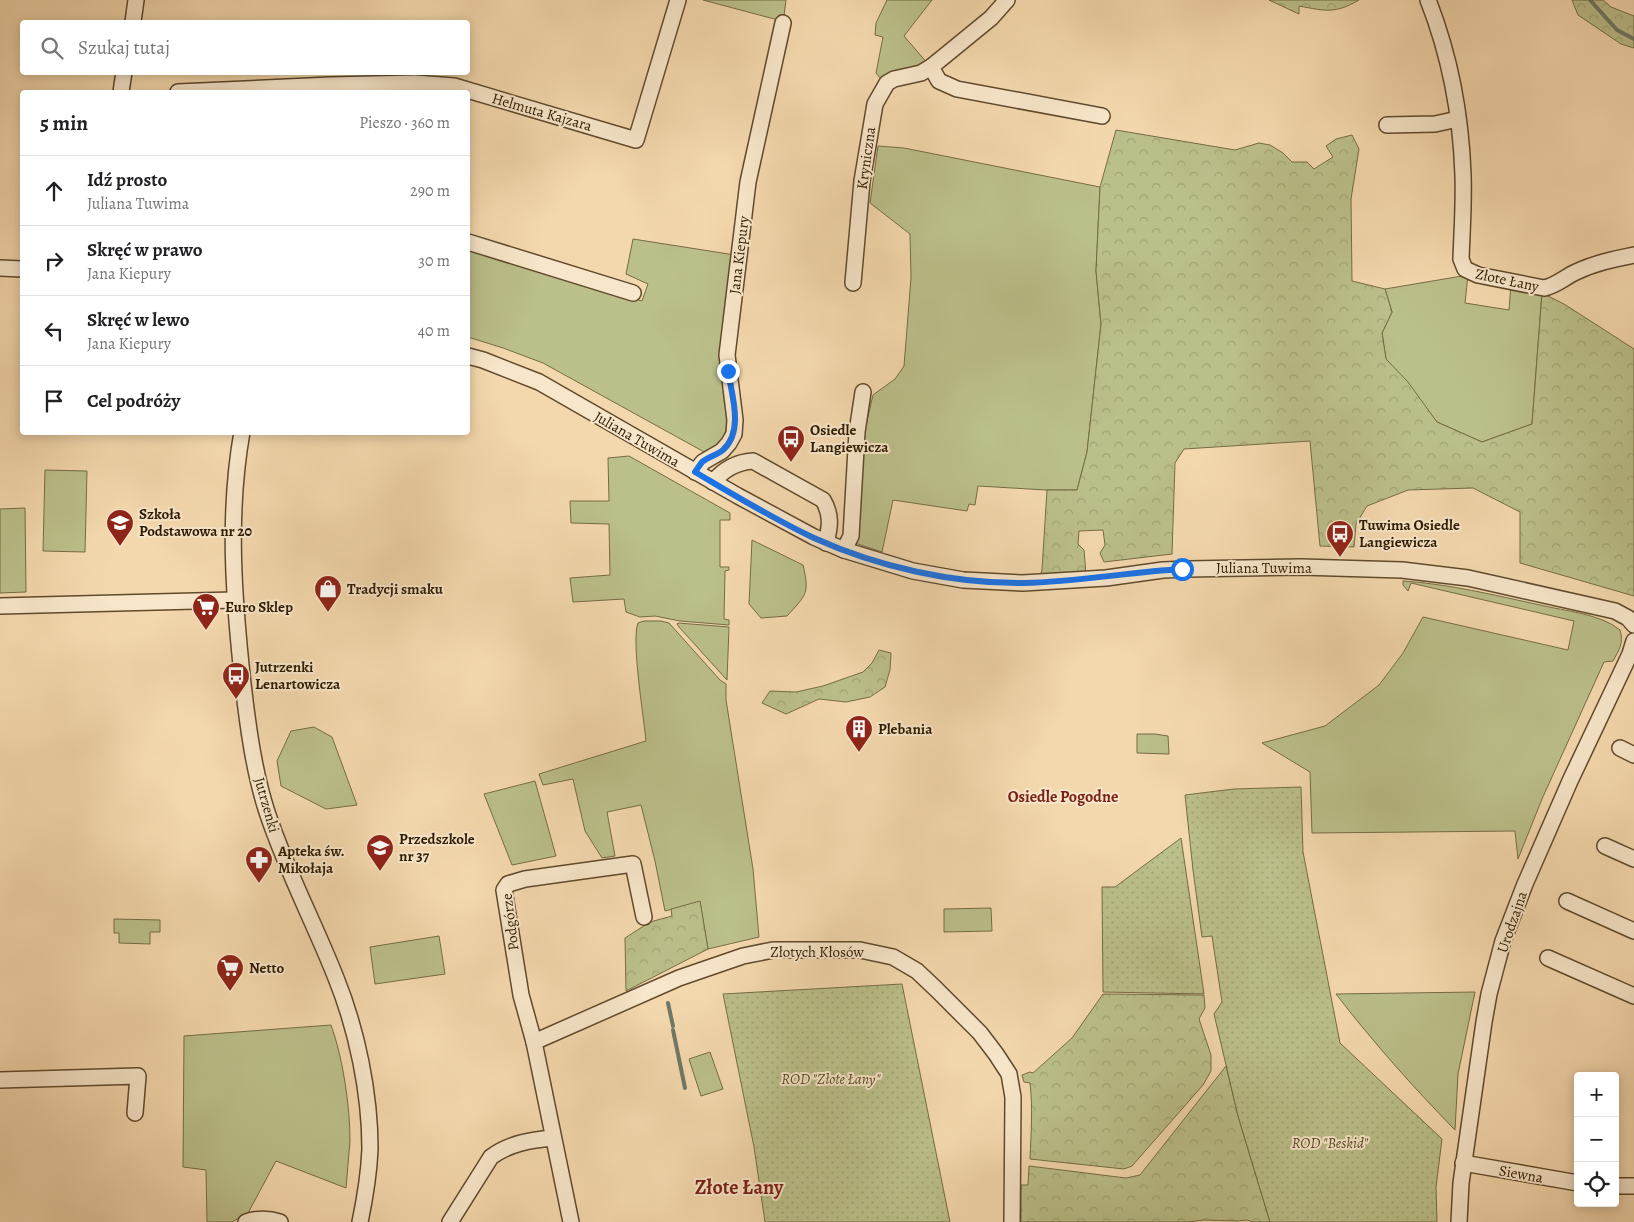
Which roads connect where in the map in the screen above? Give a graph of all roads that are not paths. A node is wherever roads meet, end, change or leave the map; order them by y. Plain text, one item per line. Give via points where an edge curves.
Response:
1 (136, 0) edge
2 (678, 0) edge
3 (1007, 0) edge
4 (1428, 0) edge
5 (132, 20) edge
6 (782, 23) dead end
7 (931, 67) junction
8 (124, 75) edge
9 (121, 90) edge
10 (258, 90) edge
11 (467, 90) edge
12 (470, 91) edge
13 (1102, 116) dead end
14 (1458, 119) junction
15 (1387, 125) dead end
16 (470, 243) edge
17 (1634, 255) edge
18 (0, 268) edge
19 (20, 269) edge
20 (853, 283) dead end
21 (633, 293) dead end
22 (470, 357) edge
23 (863, 392) dead end
24 (242, 435) edge
25 (695, 472) junction
26 (713, 482) junction
27 (826, 543) junction
28 (844, 550) junction
29 (234, 600) junction
30 (0, 606) edge
31 (1631, 621) edge
32 (1634, 641) edge
33 (1605, 846) dead end
34 (1634, 859) edge
35 (1567, 900) dead end
36 (644, 917) dead end
37 (1634, 931) edge
38 (1548, 958) dead end
39 (1634, 996) edge
40 (534, 1042) junction
41 (0, 1080) edge
42 (136, 1113) dead end
43 (553, 1138) junction
44 (1463, 1164) junction
45 (1574, 1182) edge
46 (1619, 1186) edge
47 (1634, 1186) edge
48 (246, 1222) edge
49 (280, 1222) edge
50 (360, 1222) edge
51 (450, 1222) edge
52 (571, 1222) edge
53 (1012, 1222) edge
54 (1459, 1222) edge

1 - 5 street
2 - 12 street, Helmuta Kajzara via 636,140
3 - 7 street, Kryniczna via 991,18
4 - 14 street, Złote Łany via 1451,73
6 - 25 street, Jana Kiepury via 748,182 728,345 734,434 722,451 702,462
7 - 13 street via 939,81 957,89
7 - 20 street, Kryniczna via 887,83 875,104 862,181
8 - 9 street
10 - 11 street, Helmuta Kajzara via 415,83
14 - 15 street via 1435,124
14 - 17 street, Złote Łany via 1463,175 1461,259 1464,269 1478,275 1544,288 1587,267
16 - 21 street
18 - 19 street
22 - 25 street, Juliana Tuwima via 539,382
23 - 28 street via 857,432 851,536
24 - 29 street, Jutrzenki via 234,484
25 - 26 street, Juliana Tuwima
26 - 27 street, Juliana Tuwima
26 - 27 street via 720,474 742,462 753,461 823,500 829,510
27 - 28 street, Juliana Tuwima
28 - 31 street, Juliana Tuwima via 929,574 992,582 1057,582 1188,569 1301,567 1402,570 1468,578 1615,611
29 - 30 street
29 - 50 street, Jutrzenki via 247,712 266,810 288,871 337,979 359,1052 370,1150
32 - 44 street, Urodzajna via 1525,884 1503,941 1489,994
33 - 34 street
35 - 37 street
36 - 40 street, Podgórze via 633,864 508,884 504,890 509,926 521,995
38 - 39 street
40 - 43 street, Podgórze
40 - 53 street, Złotych Kłosów via 680,978 742,956 773,950 860,950 893,958 917,971 980,1033 1009,1074 1013,1097
41 - 42 street via 138,1076
43 - 51 street via 525,1141 491,1157
43 - 52 street, Podgórze
44 - 45 street, Siewna
44 - 54 street, Urodzajna
46 - 47 street
48 - 49 street via 261,1218

